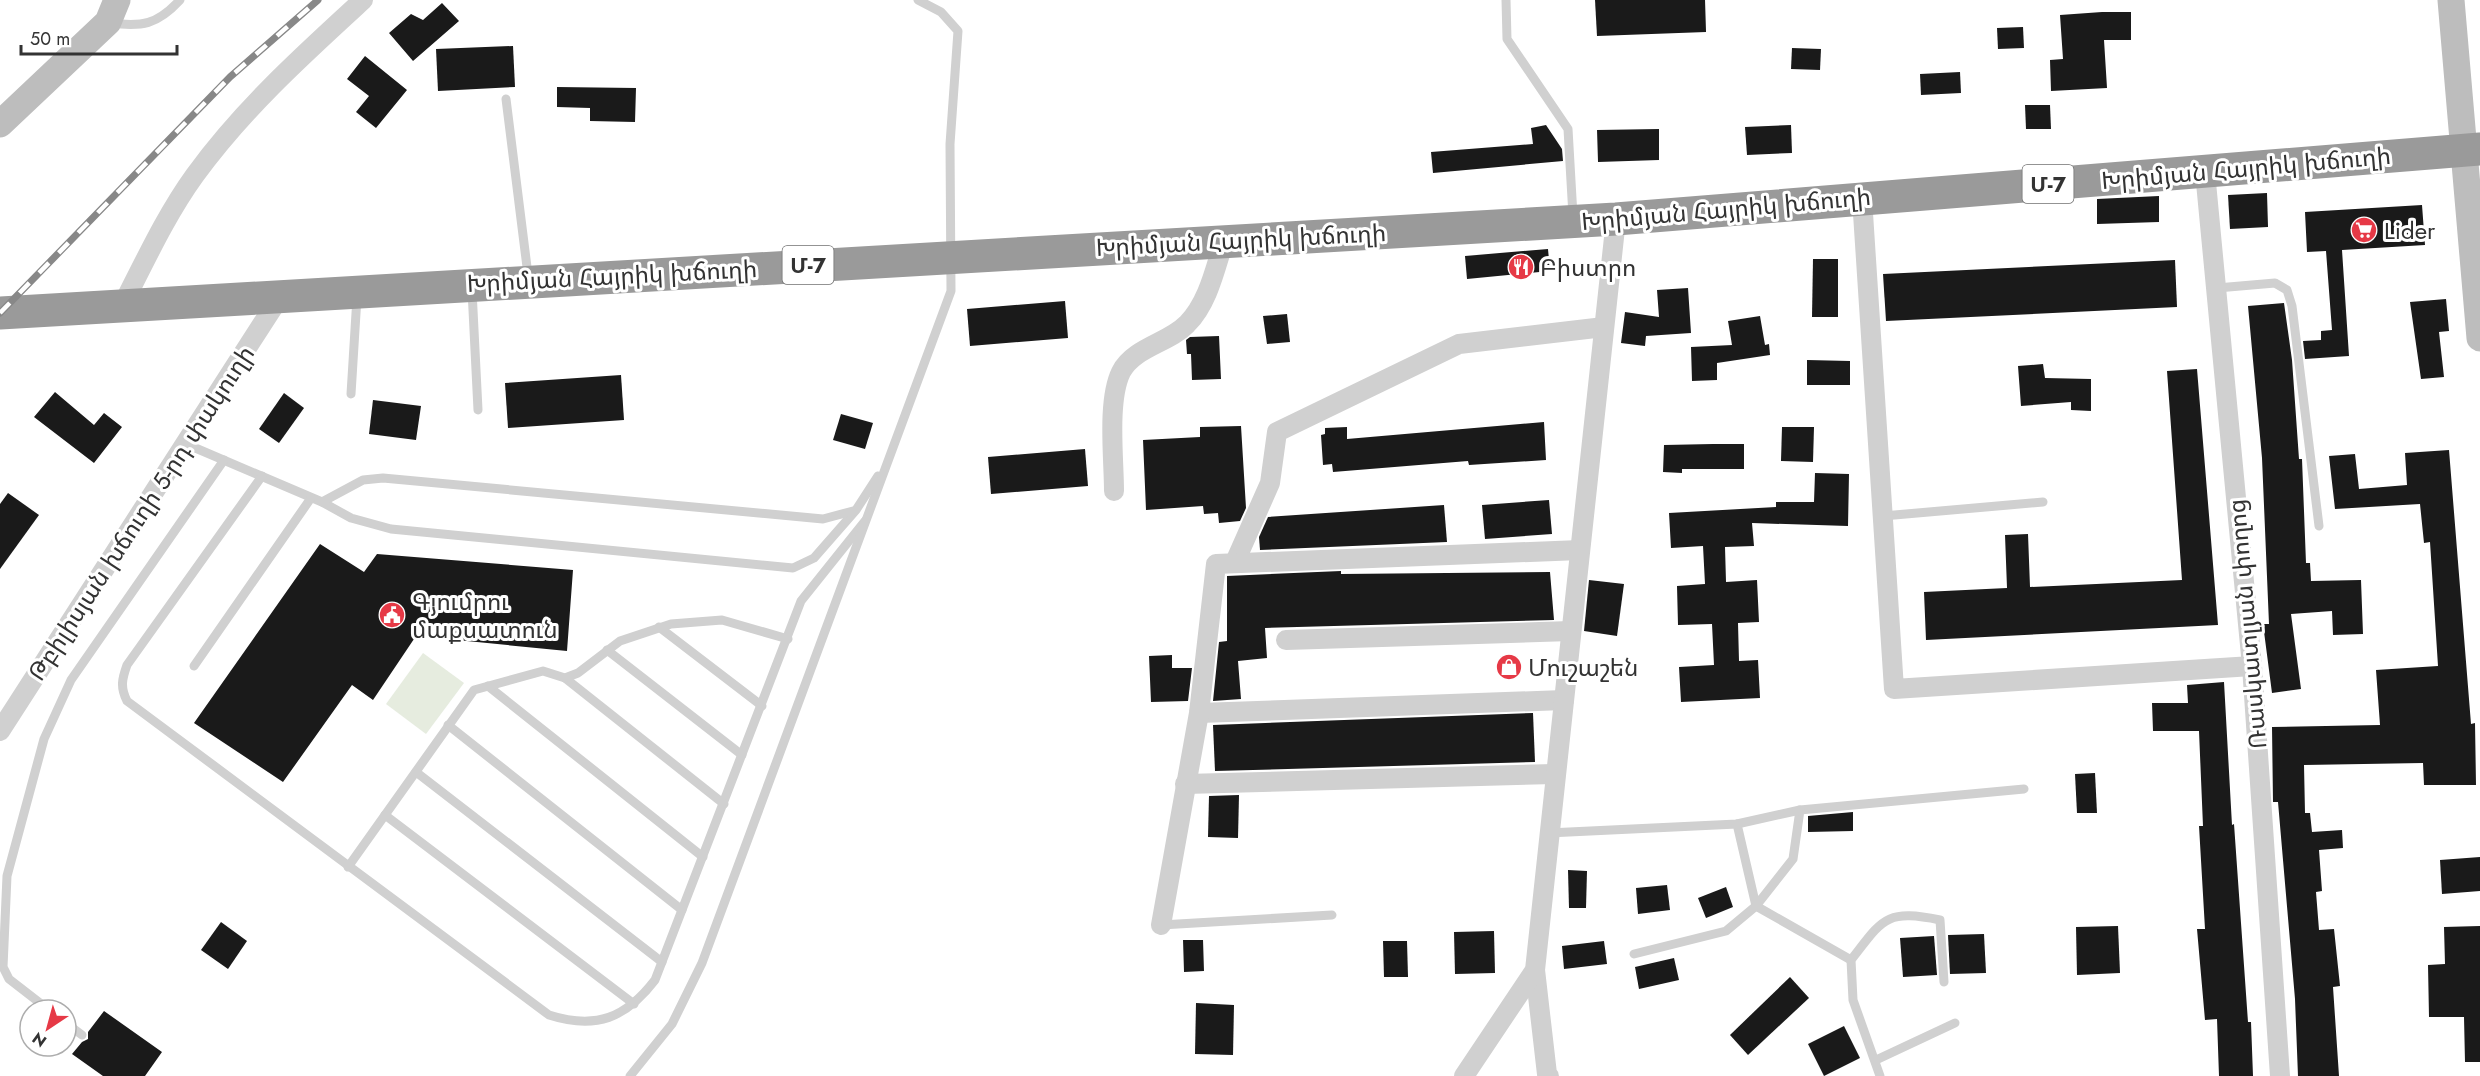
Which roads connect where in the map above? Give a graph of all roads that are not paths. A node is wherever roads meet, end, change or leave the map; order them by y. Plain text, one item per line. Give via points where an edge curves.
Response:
1 (180, 0) edge
2 (363, 0) edge
3 (918, 0) edge
4 (1506, 0) edge
5 (2451, 0) edge
6 (112, 11) edge
7 (506, 99) dead end
8 (0, 124) edge
9 (2472, 149) edge
10 (2205, 172) junction
11 (1862, 198) junction
12 (1616, 219) junction
13 (1574, 221) junction
14 (1224, 241) junction
15 (950, 257) junction
16 (529, 281) junction
17 (471, 284) junction
18 (2217, 288) junction
19 (357, 291) junction
20 (282, 295) junction
21 (123, 304) junction
22 (0, 313) edge
23 (1604, 327) junction
24 (2480, 338) edge
25 (351, 394) dead end
26 (478, 410) dead end
27 (186, 444) junction
28 (889, 459) junction
29 (224, 460) junction
30 (262, 477) junction
31 (1114, 491) dead end
32 (311, 498) junction
33 (322, 502) junction
34 (2043, 502) dead end
35 (856, 510) junction
36 (1883, 516) junction
37 (865, 521) junction
38 (2319, 526) dead end
39 (1580, 550) junction
40 (1235, 562) junction
41 (659, 627) junction
42 (1571, 631) junction
43 (788, 639) junction
44 (1286, 640) dead end
45 (607, 650) junction
46 (194, 666) dead end
47 (2252, 666) junction
48 (565, 678) junction
49 (488, 686) junction
50 (1564, 700) junction
51 (762, 706) junction
52 (1199, 713) junction
53 (3, 722) edge
54 (448, 725) junction
55 (742, 755) junction
56 (416, 772) junction
57 (1554, 774) junction
58 (1185, 784) junction
59 (2024, 789) dead end
60 (724, 804) junction
61 (1800, 810) junction
62 (385, 815) junction
63 (1737, 824) junction
64 (1548, 833) junction
65 (703, 857) junction
66 (348, 867) junction
67 (1756, 906) junction
68 (682, 910) junction
69 (1332, 915) dead end
70 (1161, 925) joint
71 (1634, 954) dead end
72 (1851, 960) junction
73 (662, 962) junction
74 (1535, 970) junction
75 (1944, 982) dead end
76 (34, 998) edge
77 (634, 1004) junction
78 (1955, 1023) dead end
79 (78, 1032) edge
80 (82, 1035) dead end
81 (1876, 1060) junction
82 (630, 1076) edge
83 (1464, 1076) edge
84 (1550, 1076) edge
85 (1880, 1076) edge
86 (2280, 1076) edge

1 - 6 lane via 156,21 137,27
2 - 21 street via 272,83 194,177
3 - 15 lane via 940,12 958,31
4 - 13 lane via 1508,39 1568,129
5 - 9 main road
6 - 8 main road
7 - 16 lane
9 - 10 highway, Խրիմյան Հայրիկ խճուղի / Մ-7
9 - 24 main road
10 - 11 highway, Խրիմյան Հայրիկ խճուղի / Մ-7
10 - 18 street, Ռասկատլյան փողոց
11 - 12 highway, Խրիմյան Հայրիկ խճուղի / Մ-7
11 - 36 street
12 - 13 highway, Խրիմյան Հայրիկ խճուղի / Մ-7
12 - 23 street
13 - 14 highway, Խրիմյան Հայրիկ խճուղի / Մ-7
14 - 15 highway, Խրիմյան Հայրիկ խճուղի / Մ-7
14 - 31 street via 1200,308 1186,326 1137,355 1122,372 1115,402
15 - 16 highway, Խրիմյան Հայրիկ խճուղի / Մ-7
15 - 28 lane via 951,291
16 - 17 highway, Խրիմյան Հայրիկ խճուղի / Մ-7
17 - 19 highway, Խրիմյան Հայրիկ խճուղի / Մ-7
17 - 26 lane
18 - 38 lane via 2275,284 2287,290
18 - 47 street, Ռասկատլյան փողոց
19 - 20 highway, Խրիմյան Հայրիկ խճուղի / Մ-7
19 - 25 lane
20 - 21 highway, Խրիմյան Հայրիկ խճուղի / Մ-7
20 - 27 street, Թբիլիսյան խճուղի 5-րդ փակուղի
21 - 22 highway, Խրիմյան Հայրիկ խճուղի / Մ-7
23 - 39 street
23 - 40 street via 1460,344 1277,432 1270,483
27 - 29 lane
27 - 53 street, Թբիլիսյան խճուղի 5-րդ փակուղի
28 - 35 lane
28 - 37 lane
29 - 30 lane
29 - 76 lane via 71,680 44,739 7,876 3,967 9,979
30 - 32 lane
30 - 66 lane via 127,665 122,691 135,707
32 - 33 lane
32 - 46 lane
33 - 35 lane via 363,480 383,478 823,519
33 - 35 lane via 351,518 390,530 794,568 814,558
34 - 36 lane
36 - 47 street via 1894,689
37 - 43 lane via 801,601
37 - 82 lane via 702,963 672,1024
39 - 40 street
39 - 42 street
40 - 52 street via 1216,564
41 - 43 lane via 722,620
41 - 45 lane
41 - 51 lane
42 - 44 street
42 - 50 street
43 - 51 lane
45 - 48 lane via 578,673
45 - 55 lane
47 - 86 street, Ռասկատլյան փողոց
48 - 49 lane via 543,671
48 - 60 lane
49 - 54 lane via 474,690
49 - 65 lane
50 - 52 street
50 - 57 street
51 - 55 lane
52 - 58 street
54 - 56 lane
54 - 68 lane
55 - 60 lane
56 - 62 lane
56 - 73 lane
57 - 58 street
57 - 64 street
58 - 70 street
59 - 61 lane
60 - 65 lane
61 - 63 lane
61 - 67 lane via 1793,859
62 - 66 lane
62 - 77 lane
63 - 64 lane
63 - 67 lane
64 - 74 street
65 - 68 lane
66 - 77 lane via 549,1015 580,1022 599,1020 620,1015
67 - 71 lane via 1726,931
67 - 72 lane
68 - 73 lane
69 - 70 lane
72 - 75 lane via 1881,921 1912,915 1940,920
72 - 81 lane via 1853,1000
73 - 77 lane via 655,980
74 - 83 street
74 - 84 street
78 - 81 lane
79 - 80 lane
81 - 85 lane

